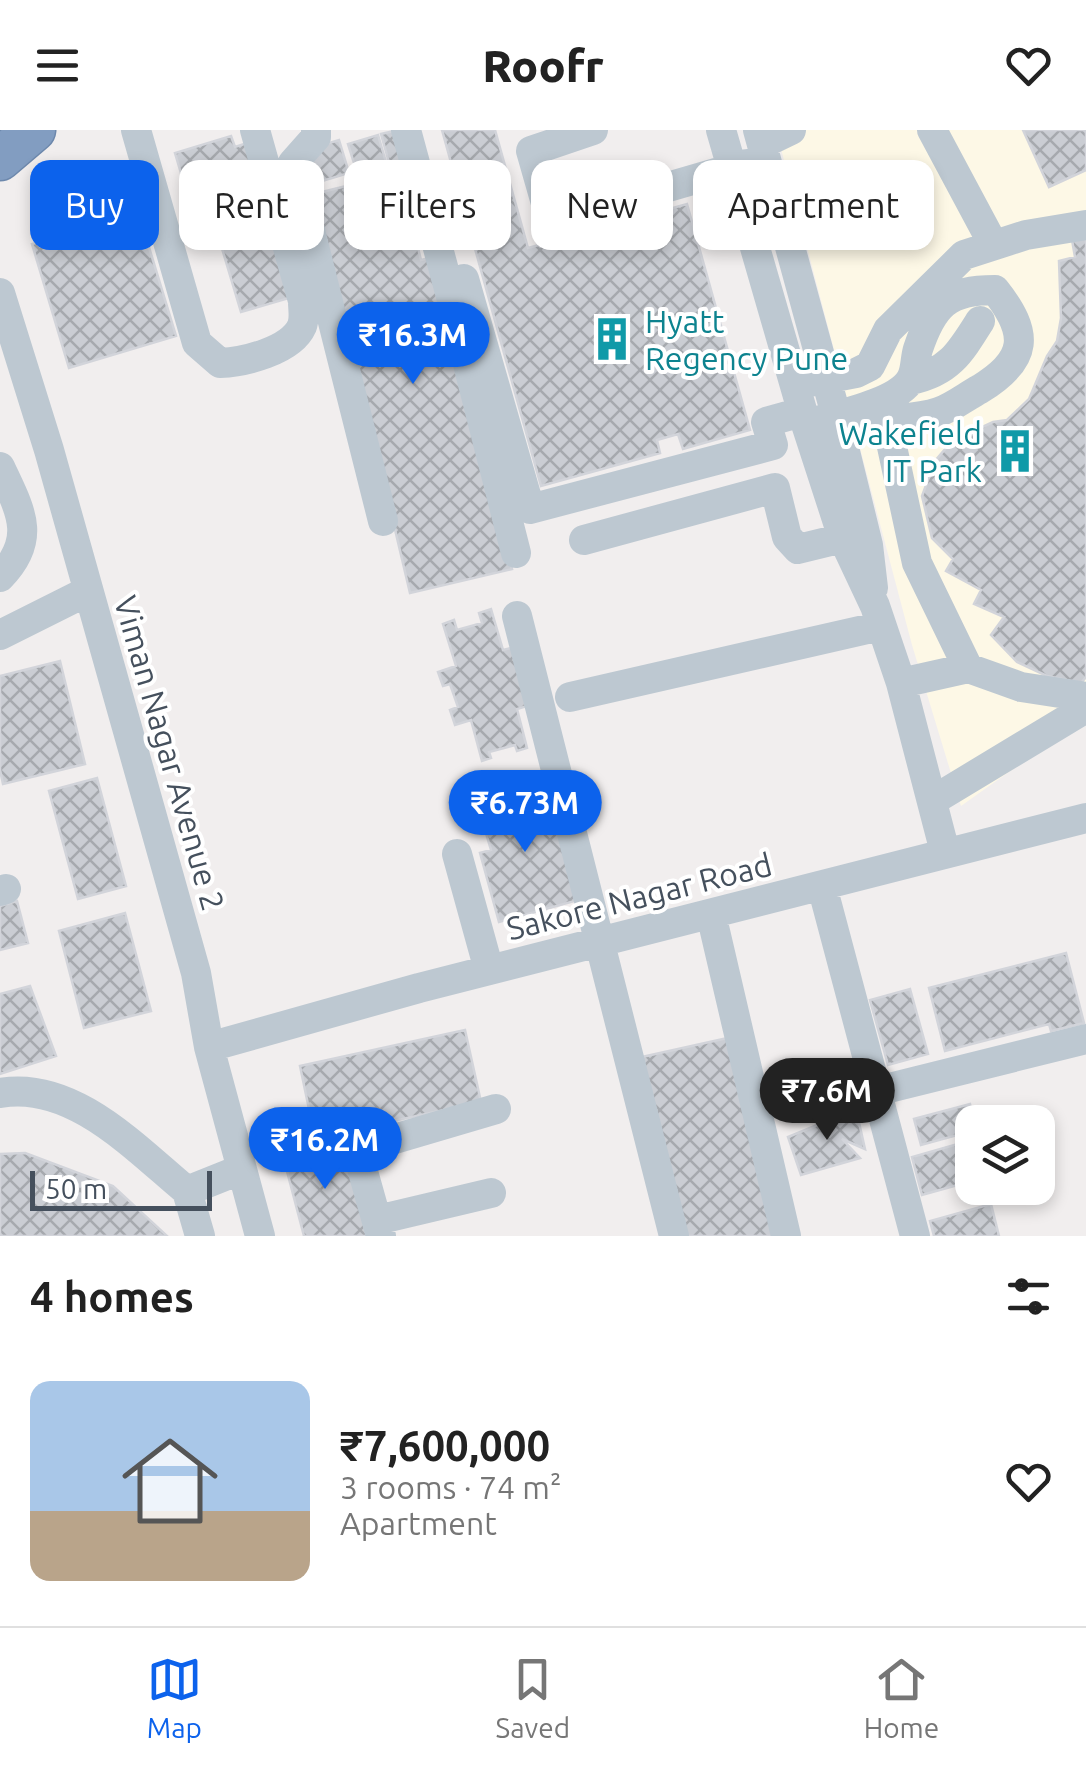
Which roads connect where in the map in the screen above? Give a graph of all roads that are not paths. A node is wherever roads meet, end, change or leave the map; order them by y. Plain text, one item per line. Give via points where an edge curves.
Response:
1 (34, 130) edge
2 (136, 130) edge
3 (256, 130) edge
4 (316, 130) edge
5 (406, 130) edge
6 (593, 130) edge
7 (721, 130) edge
8 (791, 130) edge
9 (932, 130) edge
10 (762, 144) edge
11 (0, 159) edge
12 (729, 160) edge
13 (693, 180) edge
14 (1086, 225) edge
15 (993, 244) junction
16 (759, 250) edge
17 (464, 279) dead end
18 (0, 293) edge
19 (980, 322) dead end
20 (826, 378) junction
21 (910, 380) junction
22 (815, 417) junction
23 (902, 420) junction
24 (0, 467) edge
25 (384, 522) dead end
26 (843, 538) junction
27 (584, 540) dead end
28 (516, 553) dead end
29 (0, 577) edge
30 (88, 591) junction
31 (517, 616) dead end
32 (878, 616) junction
33 (0, 635) edge
34 (968, 668) junction
35 (900, 683) junction
36 (570, 697) dead end
37 (1085, 698) edge
38 (932, 801) junction
39 (1086, 818) edge
40 (945, 852) junction
41 (457, 854) dead end
42 (822, 886) junction
43 (711, 914) junction
44 (599, 943) junction
45 (490, 970) junction
46 (1086, 1040) edge
47 (209, 1046) junction
48 (877, 1091) junction
49 (0, 1092) edge
50 (496, 1109) dead end
51 (242, 1169) junction
52 (186, 1192) junction
53 (491, 1192) dead end
54 (379, 1228) edge
55 (200, 1236) edge
56 (260, 1236) edge
57 (674, 1236) edge
58 (786, 1236) edge
59 (915, 1236) edge

1 - 11 highway
2 - 3 street via 197,343 220,363 274,350 304,320
4 - 25 street via 293,162
5 - 28 street
6 - 13 street via 531,151 551,221
7 - 12 street
8 - 10 street
9 - 15 street
10 - 20 street
14 - 15 street
15 - 20 street via 964,255 888,330 870,366
16 - 22 street
17 - 22 street via 530,508 773,446 766,422
18 - 30 street, Viman Nagar Avenue 2
19 - 21 street via 950,364
20 - 22 street
21 - 22 street via 888,399
21 - 23 street via 933,315 948,297 995,290 1021,334 1006,370 942,411
22 - 23 street
22 - 26 street
22 - 32 street via 868,545
23 - 34 street via 891,442 917,563
24 - 29 street via 22,516 16,558
26 - 27 street via 798,548 787,537 774,488
26 - 32 street
30 - 33 street
30 - 47 street, Viman Nagar Avenue 2 via 196,973
31 - 44 street
32 - 35 street
32 - 36 street
34 - 35 street
34 - 37 street via 1021,688
35 - 38 street
37 - 38 street
38 - 40 street
39 - 40 street, Sakore Nagar Road
40 - 42 street, Sakore Nagar Road
41 - 45 street
42 - 43 street, Sakore Nagar Road
42 - 48 street
43 - 44 street, Sakore Nagar Road
43 - 58 street
44 - 45 street, Sakore Nagar Road
44 - 57 street
45 - 47 street, Sakore Nagar Road
46 - 48 street
47 - 51 street, Viman Nagar Avenue 2
48 - 59 street
49 - 52 street via 64,1100 110,1126
50 - 54 street via 357,1150
51 - 52 street
51 - 56 street, Viman Nagar Avenue 2
52 - 55 street
53 - 54 street

